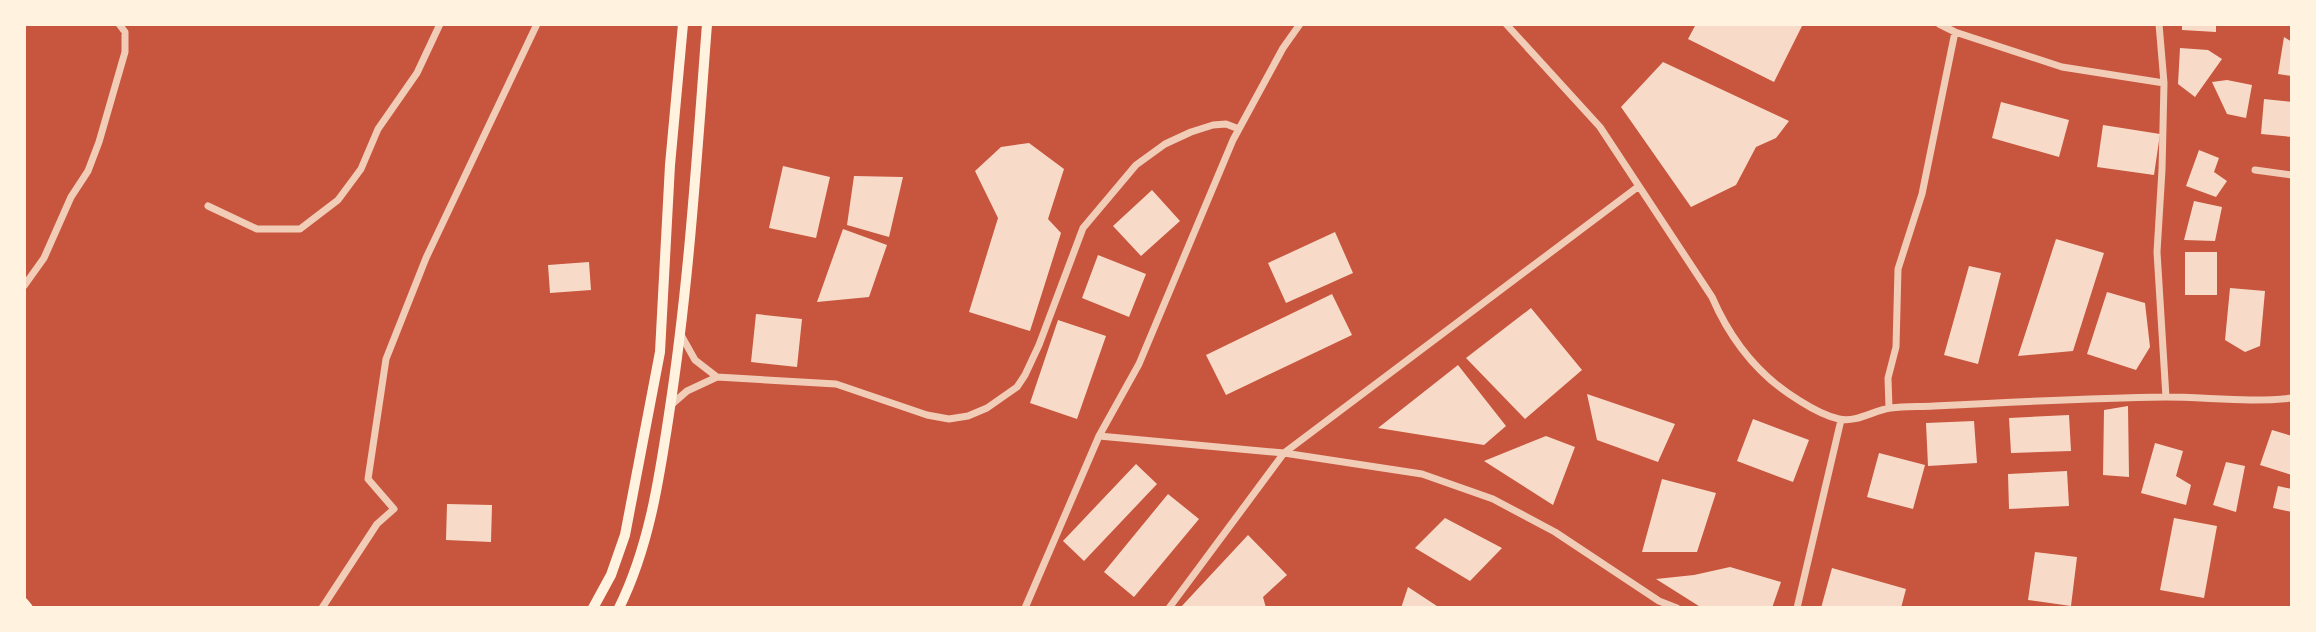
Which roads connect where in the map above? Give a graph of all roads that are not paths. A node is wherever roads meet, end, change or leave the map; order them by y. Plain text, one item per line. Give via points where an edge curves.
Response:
1 (119, 24) edge
2 (440, 24) edge
3 (537, 24) edge
4 (683, 24) edge
5 (707, 24) edge
6 (1300, 24) edge
7 (1506, 24) edge
8 (1939, 24) edge
9 (2159, 24) edge
10 (1955, 32) junction
11 (2164, 83) junction
12 (1239, 129) junction
13 (2255, 170) dead end
14 (2292, 175) edge
15 (1639, 186) junction
16 (208, 206) dead end
17 (24, 286) edge
18 (681, 335) junction
19 (717, 377) junction
20 (2166, 397) junction
21 (2292, 398) edge
22 (670, 406) junction
23 (1889, 408) junction
24 (1841, 420) junction
25 (1099, 436) junction
26 (1284, 453) junction
27 (24, 603) edge
28 (28, 608) edge
29 (322, 608) edge
30 (593, 608) edge
31 (619, 608) edge
32 (1025, 608) edge
33 (1169, 608) edge
34 (1677, 608) edge
35 (1797, 608) edge

1 - 17 street via 125,32 125,52 99,142 44,258
2 - 16 street via 417,73 338,200 300,229 257,229
3 - 29 street via 426,258 386,359 368,479 394,509 377,524
4 - 30 main road via 660,352 625,535
5 - 18 main road
6 - 12 street
7 - 15 street via 1600,127
8 - 10 street
9 - 11 street
10 - 11 street via 2062,67
10 - 23 street via 1922,194 1898,269
11 - 20 street via 2157,252
12 - 19 street via 1226,124 1191,132 1136,165 1083,228 1025,375 987,408 949,419 836,384
12 - 25 street via 1139,364
13 - 14 street
15 - 24 street via 1743,352 1788,394
15 - 26 street
18 - 19 street via 695,360
18 - 22 main road
19 - 22 street
20 - 21 street
20 - 23 street
22 - 31 main road via 647,536
23 - 24 street
24 - 35 street
25 - 26 street
25 - 32 street
26 - 33 street
26 - 34 street via 1422,474 1493,499
27 - 28 main road

